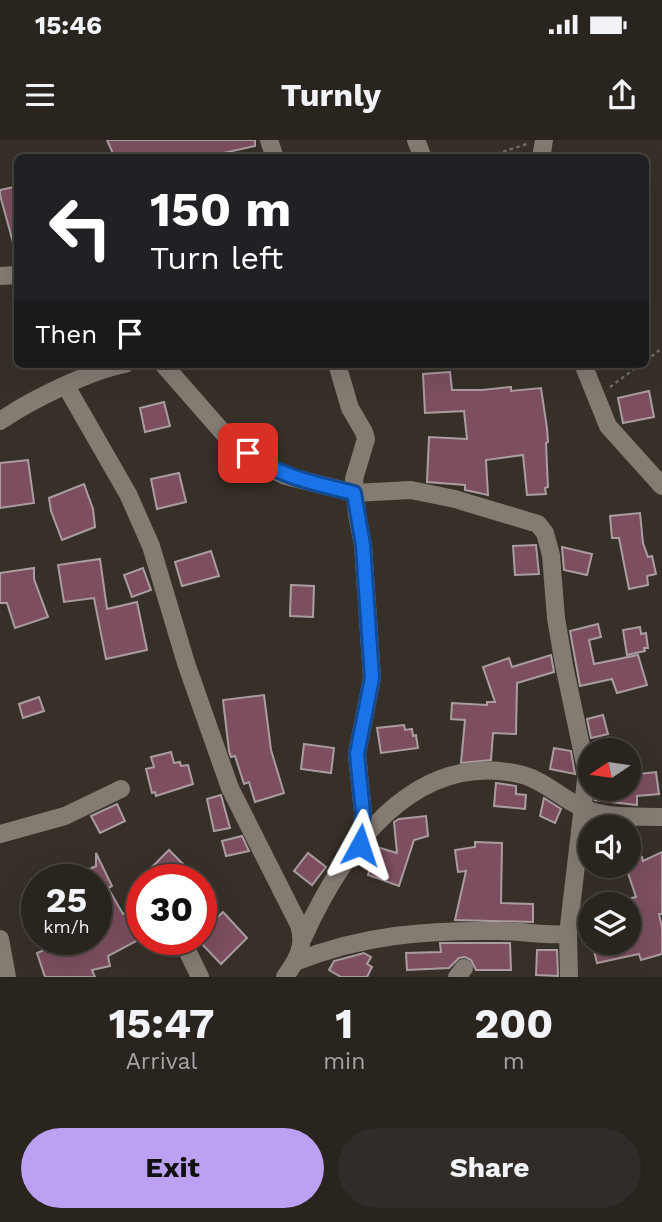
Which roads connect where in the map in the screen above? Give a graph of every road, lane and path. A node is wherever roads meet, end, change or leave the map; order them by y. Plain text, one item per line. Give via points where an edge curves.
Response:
1 (538, 147) edge
2 (503, 154) edge
3 (114, 368) edge
4 (166, 368) edge
5 (338, 368) edge
6 (585, 368) edge
7 (636, 368) edge
8 (66, 386) junction
9 (596, 398) junction
10 (0, 421) edge
11 (662, 486) edge
12 (354, 493) junction
13 (121, 789) dead end
14 (582, 808) junction
15 (662, 817) edge
16 (0, 834) edge
17 (360, 845) junction
18 (568, 934) junction
19 (303, 938) junction
20 (0, 939) edge
21 (189, 955) edge
22 (290, 970) edge
23 (8, 977) edge
24 (200, 977) edge
25 (569, 977) edge

1 - 2 path
3 - 8 street
4 - 12 street via 226,436 267,467
5 - 12 street via 350,408 365,435
6 - 9 street
7 - 9 path
8 - 10 street
8 - 19 street via 128,494 151,546 230,788
9 - 11 street via 608,426
12 - 14 street via 411,490 455,499 544,529 564,665 586,769
12 - 17 street via 363,545 372,678 357,754 363,813
13 - 16 street via 65,816
14 - 15 street via 615,817
14 - 17 street via 524,775 459,772 397,802
14 - 18 street
17 - 19 street via 325,892
18 - 22 street via 436,930 354,942 321,952
18 - 25 street
19 - 22 street
20 - 23 street
21 - 24 street

